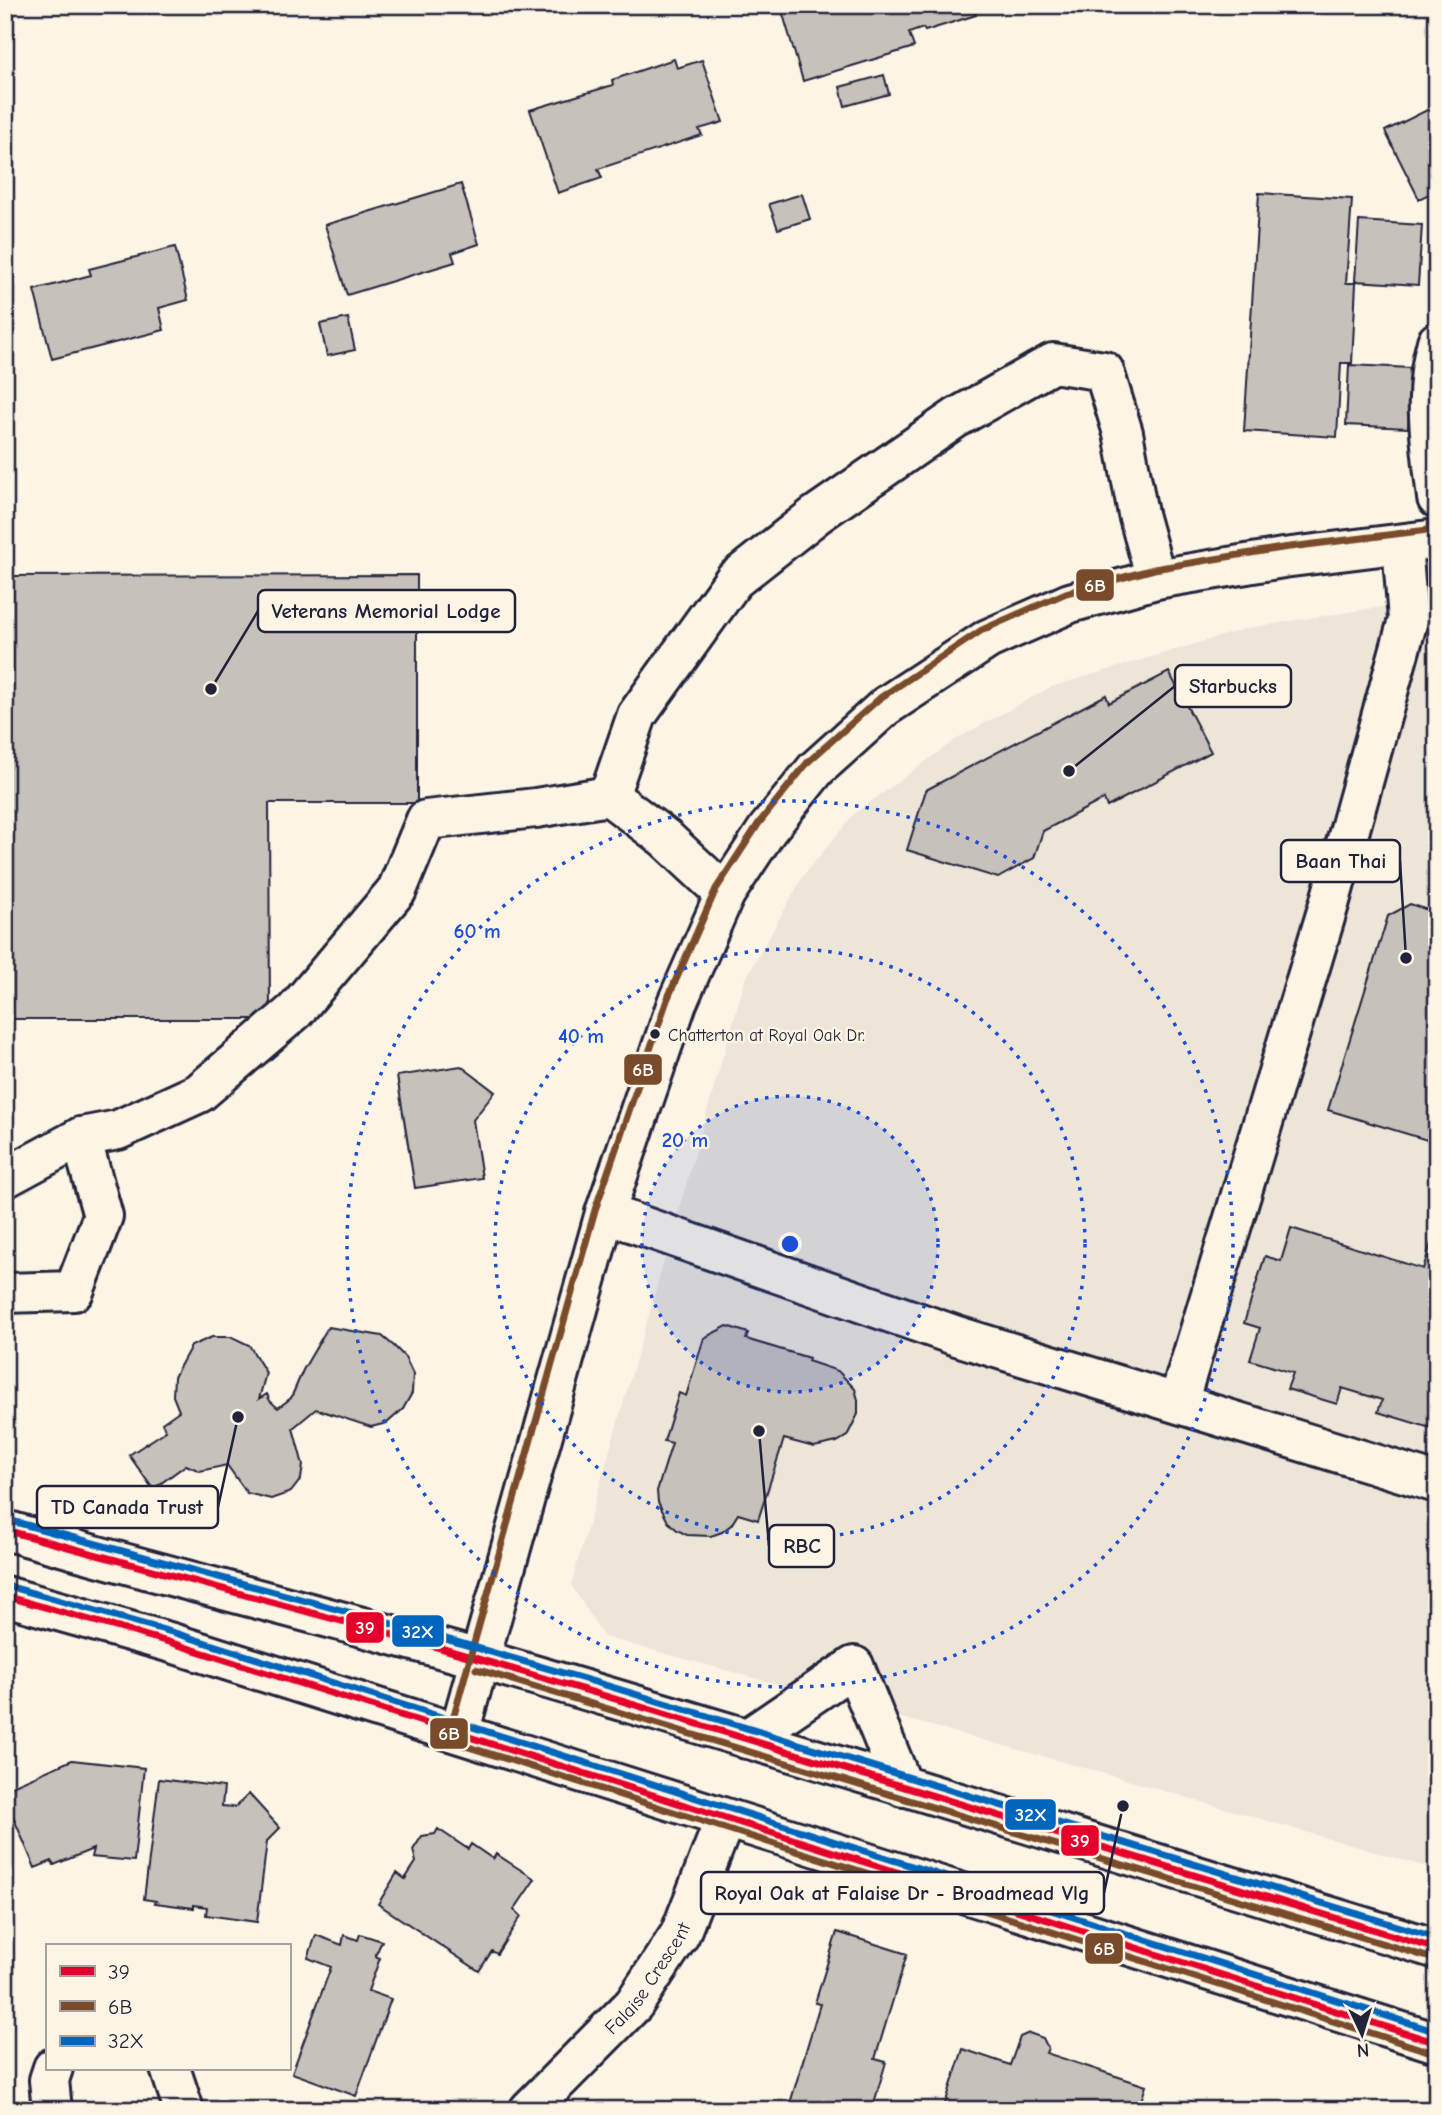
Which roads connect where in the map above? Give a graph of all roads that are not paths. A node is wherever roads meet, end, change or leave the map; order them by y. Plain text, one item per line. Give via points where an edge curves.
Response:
1 (1437, 342) edge
2 (1437, 498) edge
3 (1419, 541) edge
4 (1156, 579) junction
5 (609, 796) junction
6 (725, 894) junction
7 (81, 1137) junction
8 (5, 1178) edge
9 (604, 1213) junction
10 (5, 1293) edge
11 (1178, 1403) junction
12 (1437, 1483) edge
13 (5, 1530) edge
14 (5, 1596) edge
15 (479, 1659) junction
16 (459, 1733) junction
17 (747, 1739) junction
18 (904, 1787) junction
19 (725, 1819) junction
20 (1437, 1949) edge
21 (1437, 2043) edge
22 (52, 2070) edge
23 (171, 2070) edge
24 (546, 2104) edge
25 (52, 2110) edge
26 (184, 2110) edge

1 - 2 main road via 1430,364 1428,429
3 - 4 main road
3 - 11 main road via 1408,621 1330,901
4 - 5 main road via 1104,371 1053,363 956,418 816,514 734,580 637,715
4 - 6 main road via 1070,603 988,639 886,706 816,769 766,830
5 - 6 main road via 665,838
5 - 7 main road via 426,820 397,890 295,1011 200,1093 118,1130
6 - 9 main road via 677,1003
7 - 8 main road
7 - 10 main road via 103,1216 74,1291
9 - 11 main road via 957,1336
9 - 15 main road
11 - 12 main road
13 - 15 main road
14 - 16 main road
15 - 16 main road
15 - 17 main road
16 - 19 main road
17 - 18 main road
17 - 18 main road via 854,1666
18 - 20 main road
19 - 21 main road
19 - 24 main road, Falaise Crescent via 680,1934 634,2004
22 - 25 main road
23 - 26 main road

